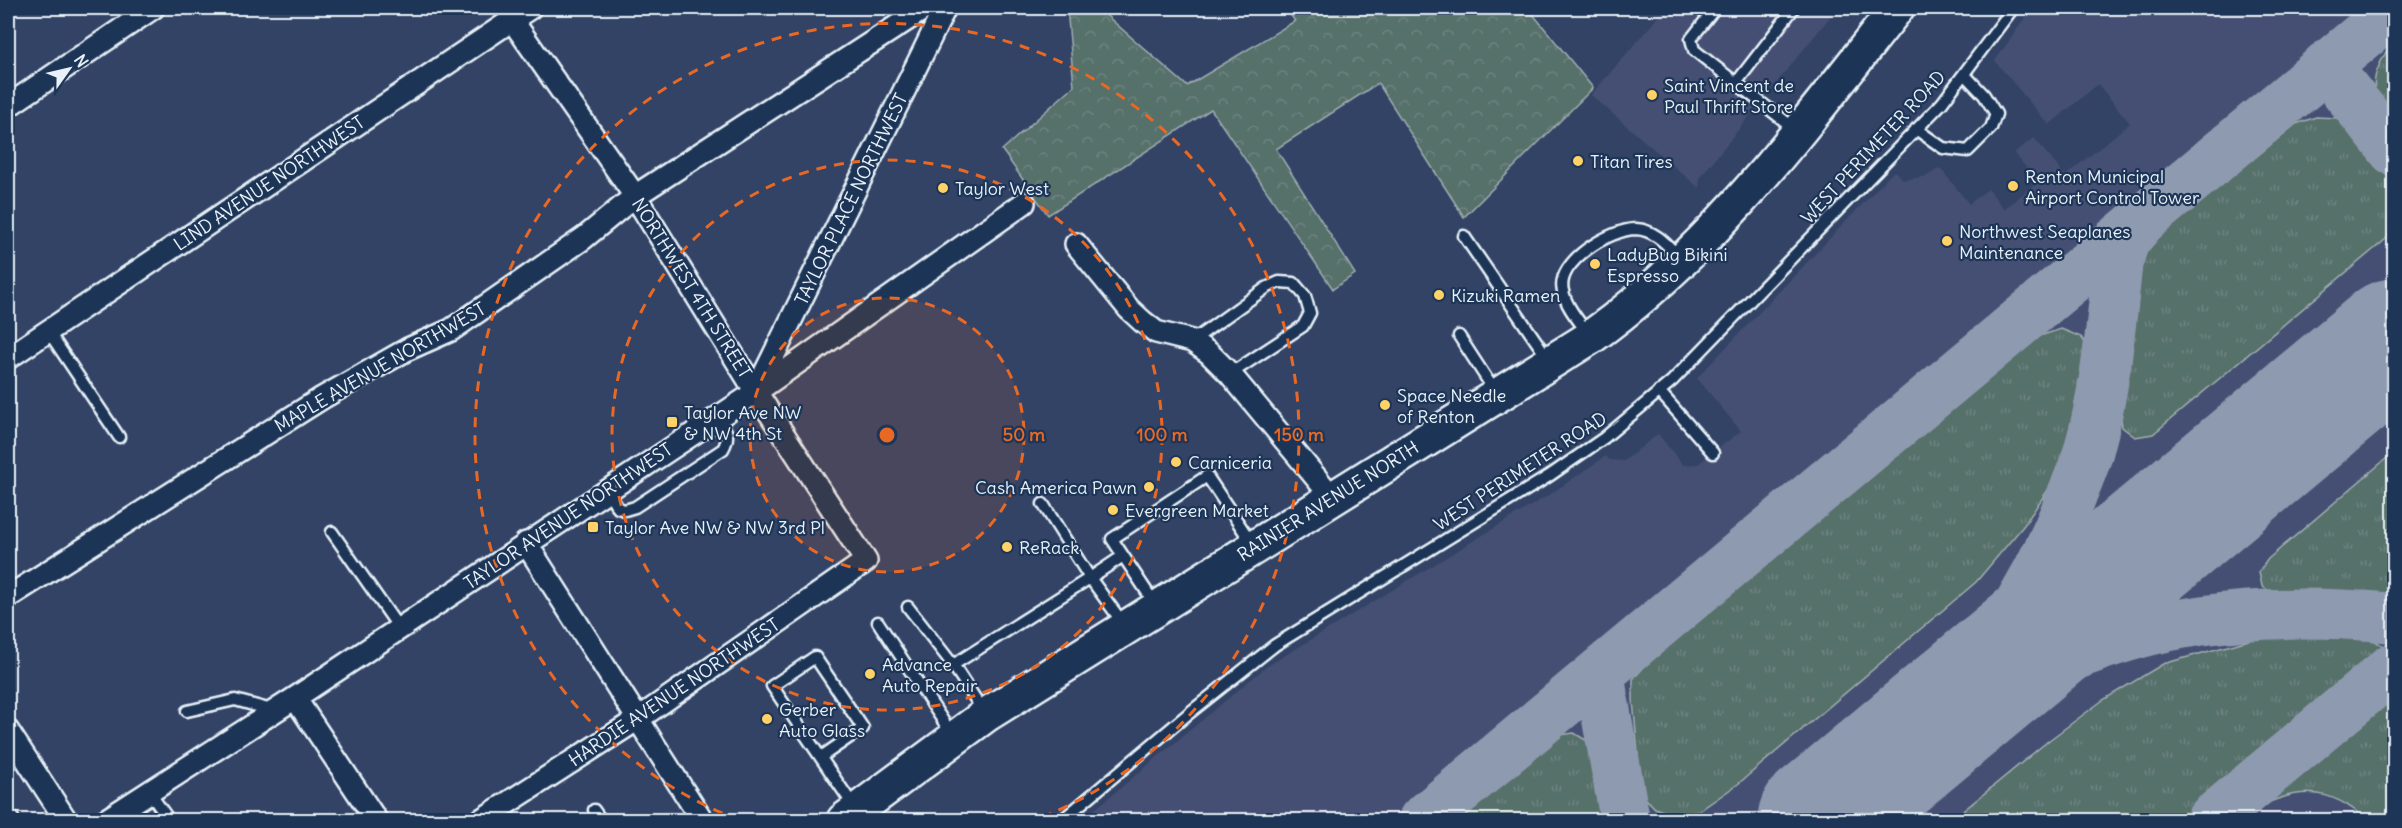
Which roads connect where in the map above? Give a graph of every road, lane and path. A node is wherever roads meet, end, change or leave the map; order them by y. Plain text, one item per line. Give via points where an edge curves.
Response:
1 (153, 8) edge
2 (530, 8) edge
3 (925, 8) edge
4 (945, 8) edge
5 (1715, 8) edge
6 (1794, 8) edge
7 (1897, 8) edge
8 (2013, 8) edge
9 (512, 20) junction
10 (1964, 74) junction
11 (1736, 83) junction
12 (8, 106) edge
13 (1916, 129) junction
14 (1799, 132) junction
15 (635, 195) junction
16 (1024, 203) dead end
17 (1464, 236) dead end
18 (1076, 244) dead end
19 (1682, 260) junction
20 (48, 331) junction
21 (1459, 336) dead end
22 (1590, 338) junction
23 (1192, 341) junction
24 (8, 358) edge
25 (1551, 362) junction
26 (1230, 374) junction
27 (1659, 391) junction
28 (756, 392) junction
29 (1498, 395) junction
30 (718, 417) junction
31 (119, 437) dead end
32 (1713, 453) dead end
33 (607, 490) junction
34 (1333, 498) junction
35 (1043, 504) dead end
36 (332, 532) dead end
37 (526, 543) junction
38 (1255, 547) junction
39 (1123, 556) junction
40 (866, 561) joint
41 (1090, 578) junction
42 (8, 597) edge
43 (908, 608) dead end
44 (1158, 608) junction
45 (878, 622) dead end
46 (1126, 627) junction
47 (399, 628) junction
48 (953, 665) junction
49 (295, 698) junction
50 (187, 711) dead end
51 (276, 711) junction
52 (986, 715) junction
53 (638, 719) junction
54 (8, 731) edge
55 (954, 738) junction
56 (821, 757) junction
57 (149, 792) junction
58 (594, 810) dead end
59 (850, 815) edge
60 (66, 820) edge
61 (106, 820) edge
62 (169, 820) edge
63 (376, 820) edge
64 (482, 820) edge
65 (601, 820) edge
66 (702, 820) edge
67 (1062, 820) edge

1 - 12 street
2 - 9 street, LIND AVENUE NORTHWEST
3 - 15 street, MAPLE AVENUE NORTHWEST
4 - 28 street, TAYLOR PLACE NORTHWEST
5 - 11 lane via 1690,43
6 - 11 lane
7 - 14 main road, RAINIER AVENUE NORTH
8 - 10 lane, WEST PERIMETER ROAD
9 - 15 street, NORTHWEST 4TH STREET
9 - 20 street, LIND AVENUE NORTHWEST
10 - 13 lane, WEST PERIMETER ROAD
10 - 13 lane via 1996,114 1991,128 1968,151 1943,148
11 - 14 lane
13 - 27 lane, WEST PERIMETER ROAD
14 - 19 main road, RAINIER AVENUE NORTH
15 - 28 street, NORTHWEST 4TH STREET
15 - 42 street, MAPLE AVENUE NORTHWEST via 591,232 451,330 408,349 332,392
16 - 28 street, TAYLOR AVENUE NORTHWEST
17 - 25 lane
18 - 23 street via 1142,321 1156,332
19 - 22 main road, RAINIER AVENUE NORTH
19 - 22 lane via 1657,235 1637,229 1599,240 1563,275 1562,291
20 - 24 street, LIND AVENUE NORTHWEST
20 - 31 lane
21 - 29 lane
22 - 25 main road, RAINIER AVENUE NORTH
23 - 26 street
23 - 26 lane via 1266,288 1279,282 1294,284 1305,296 1310,313 1303,326
25 - 29 main road, RAINIER AVENUE NORTH
26 - 34 street
27 - 32 lane
27 - 67 lane, WEST PERIMETER ROAD via 1604,438 1549,476 1275,645
28 - 30 street, TAYLOR AVENUE NORTHWEST
28 - 40 street, NORTHWEST 4TH STREET
29 - 34 main road, RAINIER AVENUE NORTH
30 - 33 street, TAYLOR AVENUE NORTHWEST
30 - 33 lane via 727,431 728,441 723,449 655,495 625,510 618,508
33 - 37 street, TAYLOR AVENUE NORTHWEST
34 - 38 main road, RAINIER AVENUE NORTH
35 - 41 lane
36 - 47 lane
37 - 47 street, TAYLOR AVENUE NORTHWEST
37 - 53 street
38 - 39 lane via 1207,476 1112,539
38 - 44 main road, RAINIER AVENUE NORTH
39 - 41 lane
39 - 44 lane
40 - 53 street, HARDIE AVENUE NORTHWEST
41 - 46 lane
41 - 48 lane
43 - 48 lane
44 - 46 main road, RAINIER AVENUE NORTH
45 - 55 lane
46 - 52 main road, RAINIER AVENUE NORTH
47 - 49 street, TAYLOR AVENUE NORTHWEST
48 - 52 lane
49 - 51 street, TAYLOR AVENUE NORTHWEST
49 - 63 street
50 - 51 lane via 235,700
51 - 57 street, TAYLOR AVENUE NORTHWEST
52 - 55 main road, RAINIER AVENUE NORTH
53 - 64 street, HARDIE AVENUE NORTHWEST
53 - 66 street
54 - 60 street
55 - 59 main road, RAINIER AVENUE NORTH
56 - 56 lane via 772,686 815,657 863,728
56 - 59 lane
57 - 61 street, TAYLOR AVENUE NORTHWEST
57 - 62 lane
58 - 65 lane

